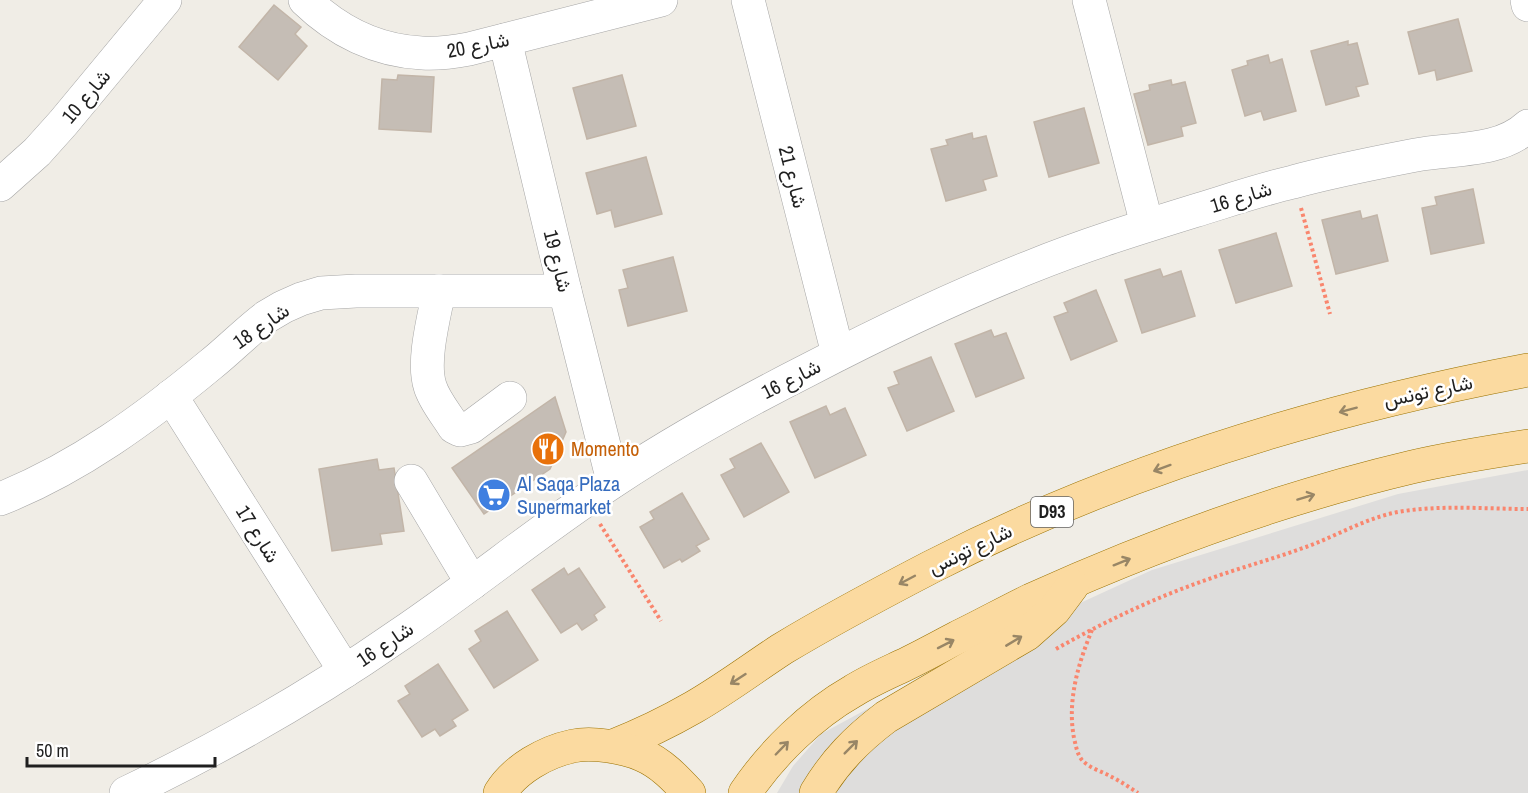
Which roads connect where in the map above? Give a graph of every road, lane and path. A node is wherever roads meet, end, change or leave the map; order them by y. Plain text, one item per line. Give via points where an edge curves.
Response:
1 (165, 0) edge
2 (305, 0) edge
3 (661, 0) edge
4 (748, 0) edge
5 (1089, 0) edge
6 (1527, 0) edge
7 (1528, 5) edge
8 (505, 40) junction
9 (1528, 126) edge
10 (1293, 181) junction
11 (0, 185) edge
12 (1147, 225) junction
13 (439, 291) junction
14 (566, 291) junction
15 (1330, 314) dead end
16 (838, 354) junction
17 (1528, 370) edge
18 (171, 396) junction
19 (510, 398) dead end
20 (1528, 446) edge
21 (411, 481) dead end
22 (613, 481) junction
23 (0, 499) edge
24 (585, 500) junction
25 (1528, 509) edge
26 (1076, 581) junction
27 (472, 583) junction
28 (661, 621) dead end
29 (1093, 629) junction
30 (1048, 654) dead end
31 (345, 671) junction
32 (613, 746) junction
33 (126, 793) edge
34 (500, 793) edge
35 (689, 793) edge
36 (745, 793) edge
37 (816, 793) edge
38 (1138, 793) edge

1 - 11 street, شارع 10 via 63,123
2 - 8 street, شارع 20 via 354,36 401,51 446,53
3 - 8 street, شارع 20
4 - 16 street, شارع 21
5 - 12 street
6 - 7 street
8 - 14 street, شارع 19
9 - 10 street, شارع 16 via 1517,136 1494,145 1419,154
10 - 12 street, شارع 16
10 - 15 path
12 - 16 street, شارع 16 via 1009,275
13 - 14 street, شارع 18
13 - 18 street, شارع 18 via 321,293 301,299 266,317
13 - 19 street via 428,374 430,387 454,427 471,427
14 - 22 street, شارع 19
16 - 22 street, شارع 16 via 675,441
17 -> 32 main road, شارع تونس / D93 via 1288,426 1204,453 1058,509 995,536 857,606 695,707
18 - 23 street, شارع 18 via 89,454
18 - 31 street, شارع 17
26 -> 20 main road via 1177,540 1333,489 1412,467
21 - 27 street
22 - 24 street, شارع 16
24 - 27 street, شارع 16
24 - 28 path
25 - 29 path via 1428,508 1377,517 1304,548 1203,581
36 -> 26 main road via 800,731 851,692
37 -> 26 main road via 840,758 870,729 1027,634 1054,610
27 - 31 street, شارع 16
29 - 30 path
29 - 38 path via 1072,704 1077,751 1086,764
31 - 33 street, شارع 16 via 238,735
32 - 34 main road via 574,746 537,759 506,783
32 - 35 main road via 643,755 669,772

